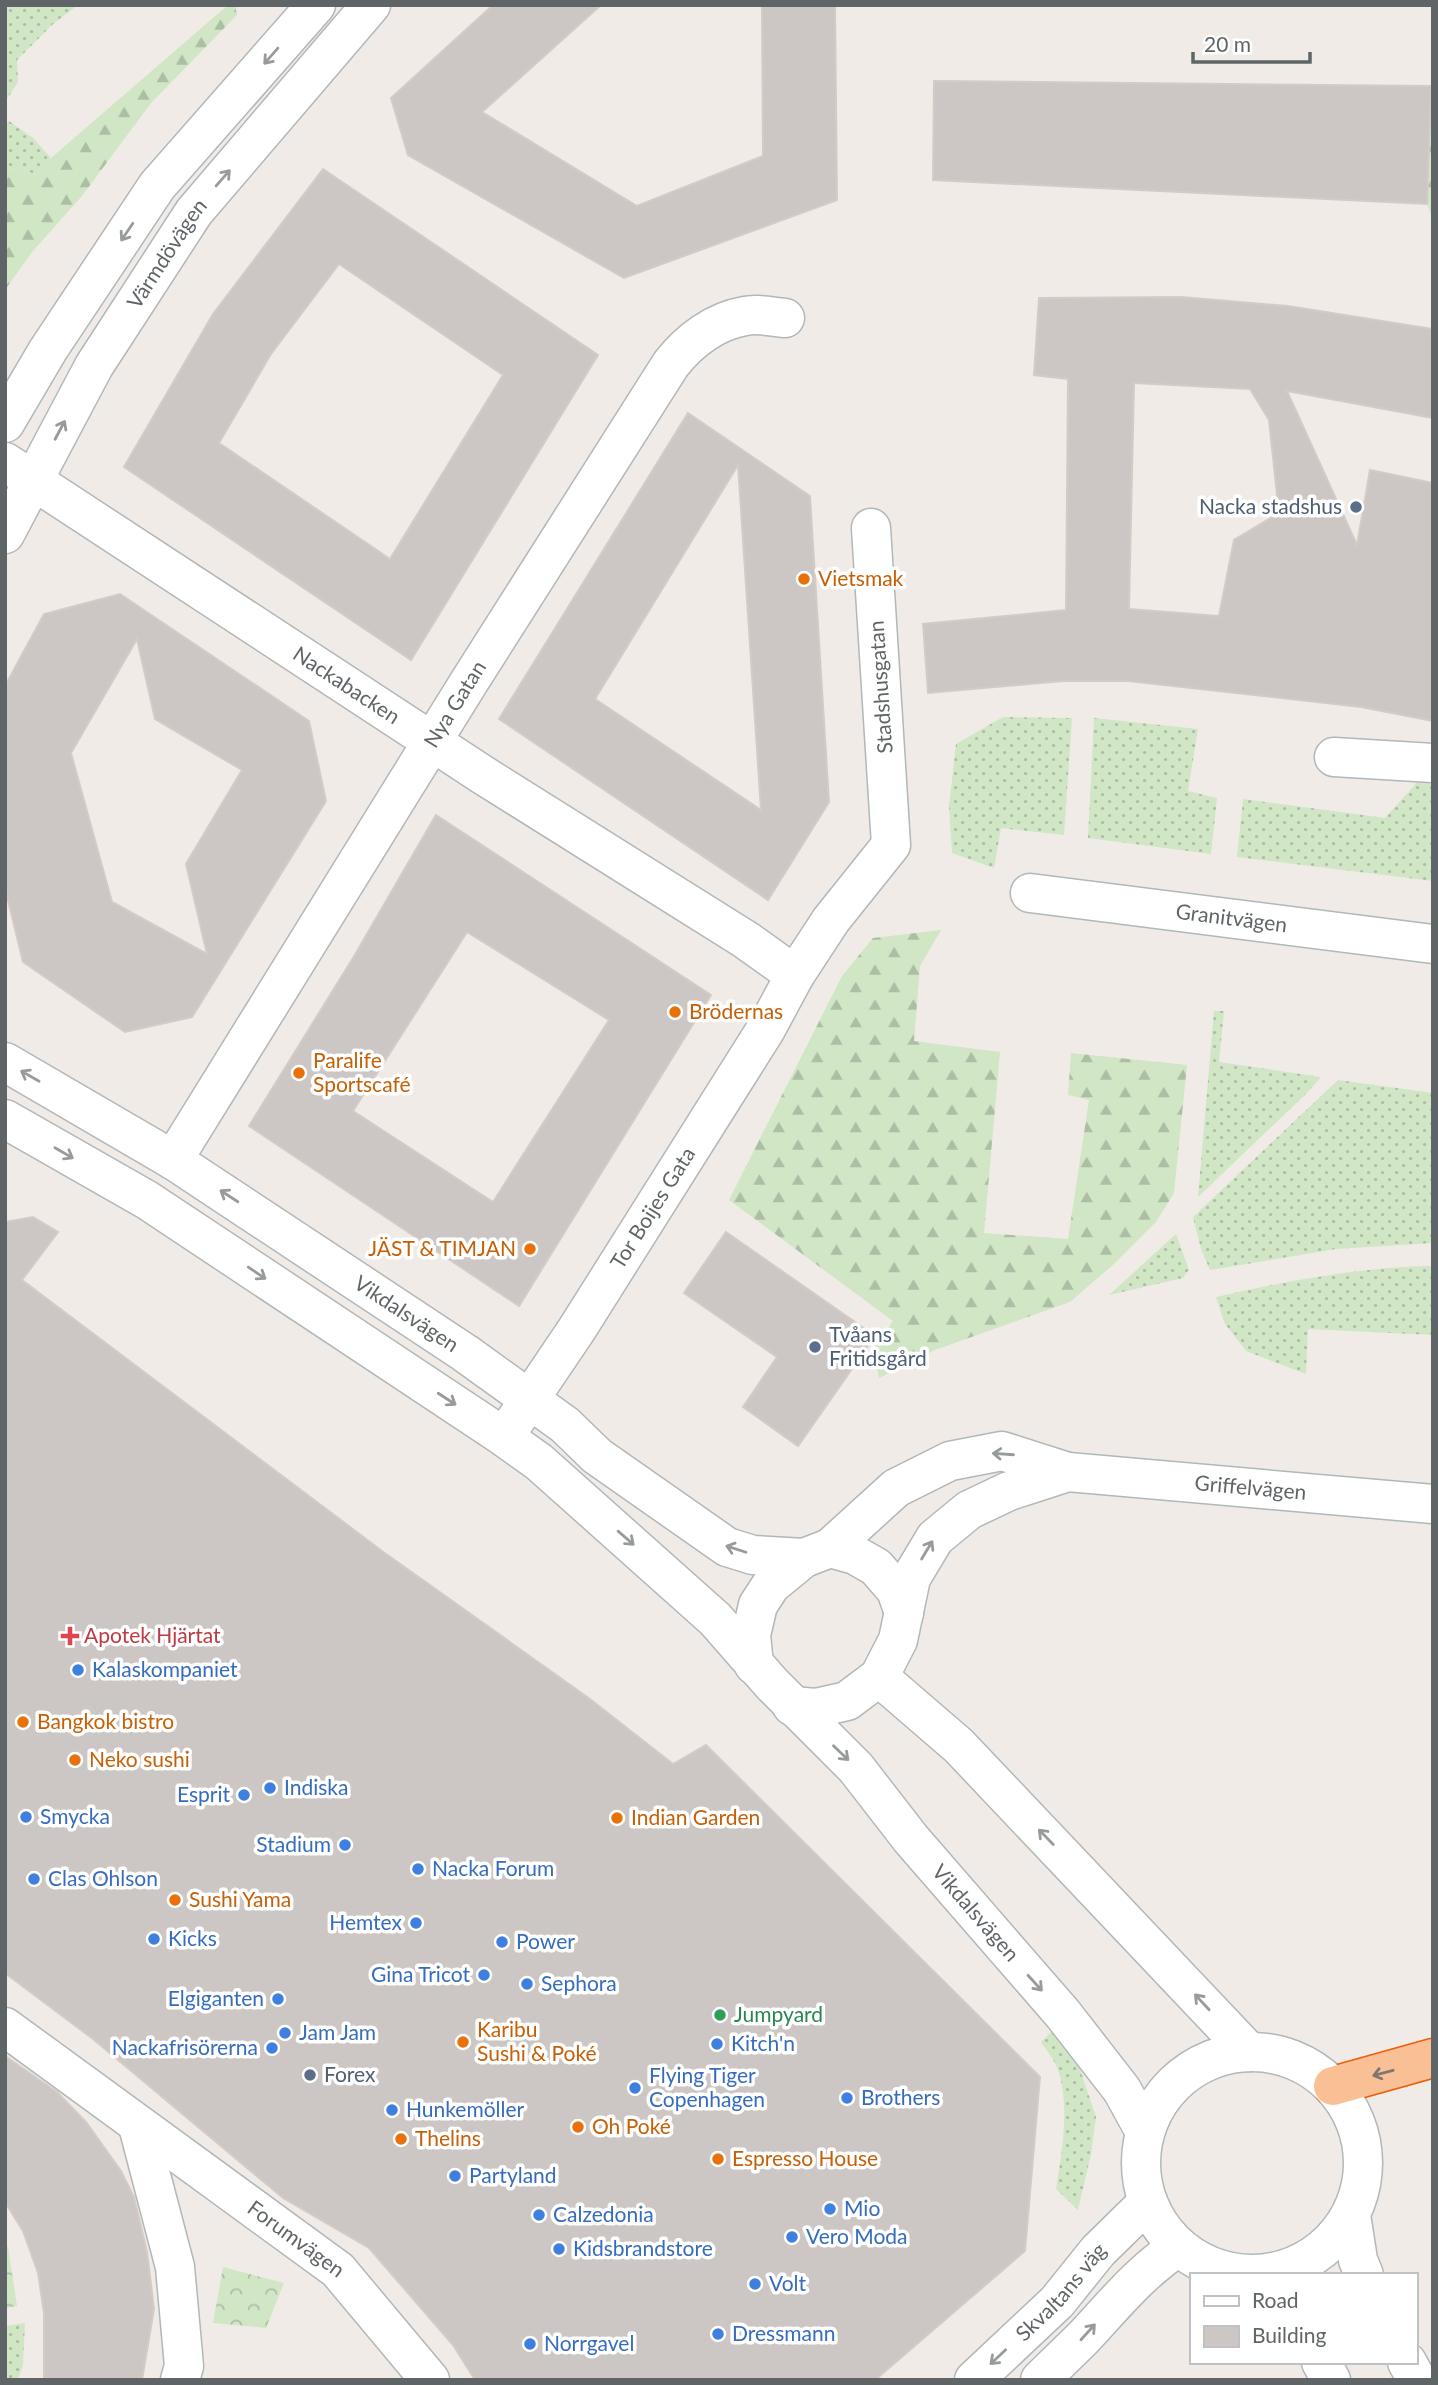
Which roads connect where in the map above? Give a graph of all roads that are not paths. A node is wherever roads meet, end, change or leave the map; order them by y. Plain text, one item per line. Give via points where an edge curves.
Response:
1 (316, 5) edge
2 (372, 5) edge
3 (785, 318) dead end
4 (5, 423) edge
5 (19, 471) edge
6 (871, 528) dead end
7 (5, 534) edge
8 (432, 742) junction
9 (1334, 757) dead end
10 (1433, 763) edge
11 (891, 845) joint
12 (1030, 893) dead end
13 (1433, 944) edge
14 (795, 975) junction
15 (5, 1062) edge
16 (5, 1119) edge
17 (173, 1160) junction
18 (531, 1399) junction
19 (504, 1437) junction
20 (1068, 1472) junction
21 (1433, 1504) edge
22 (817, 1553) junction
23 (904, 1613) junction
24 (754, 1665) junction
25 (879, 1677) junction
26 (792, 1706) junction
27 (5, 2027) edge
28 (1249, 2052) junction
29 (1433, 2058) edge
30 (1333, 2086) junction
31 (138, 2126) junction
32 (1145, 2132) junction
33 (1148, 2202) junction
34 (1351, 2215) junction
35 (1178, 2247) junction
36 (1232, 2273) edge
37 (1268, 2273) edge
38 (1363, 2273) edge
39 (1322, 2364) edge
40 (1408, 2364) edge
41 (180, 2380) edge
42 (430, 2380) edge
43 (974, 2380) edge
44 (1040, 2380) edge
45 (1331, 2380) edge
46 (1417, 2380) edge

1 -> 4 street via 157,186
5 -> 2 street, Värmdövägen via 194,212
3 - 8 street, Nya Gatan via 747,315 716,325 683,348
5 - 7 street, Värmdövägen
5 - 8 street, Nackabacken
6 - 11 street, Stadshusgatan
8 - 14 street, Nackabacken via 747,940
8 - 17 street, Nya Gatan
9 - 10 street
11 - 14 street, Tor Boijes Gata via 831,920
12 - 13 street, Granitvägen
14 - 18 street, Tor Boijes Gata via 766,1029
17 -> 15 street, Vikdalsvägen
16 -> 19 street, Vikdalsvägen via 147,1200
18 -> 17 street, Vikdalsvägen
18 - 19 street, Tor Boijes Gata
22 -> 18 street, Vikdalsvägen via 753,1555 727,1547 597,1456
19 -> 24 street, Vikdalsvägen via 660,1568 715,1619
20 - 21 street, Griffelvägen
20 -> 22 street, Griffelvägen via 1002,1451 950,1461 896,1488
23 -> 20 street, Griffelvägen via 911,1578 935,1538 969,1510 1009,1490
22 - 23 street, Vikdalsvägen via 855,1555 876,1567 896,1590
22 - 24 street via 771,1585 758,1605 751,1635
23 - 25 street via 898,1640
24 - 26 street, Vikdalsvägen
25 - 26 street via 846,1700 816,1708
28 -> 25 street via 959,1746
26 -> 32 street, Vikdalsvägen via 856,1768 911,1839 1063,2014 1122,2090
27 - 31 street, Forumvägen
28 - 30 street via 1294,2060
28 - 32 street via 1226,2055 1184,2075 1154,2110
29 -> 30 highway
30 - 34 street via 1347,2104 1363,2148 1364,2171
31 - 41 street via 175,2267 184,2366
31 - 42 street, Forumvägen via 275,2208 338,2270
32 - 33 street via 1142,2179
33 - 35 street via 1155,2219
33 -> 43 street, Skvaltans väg via 1098,2251 1057,2302
34 - 37 street via 1322,2251
34 - 38 street
35 - 36 street via 1215,2269
44 -> 35 street via 1131,2284
39 - 45 street
40 - 46 street

